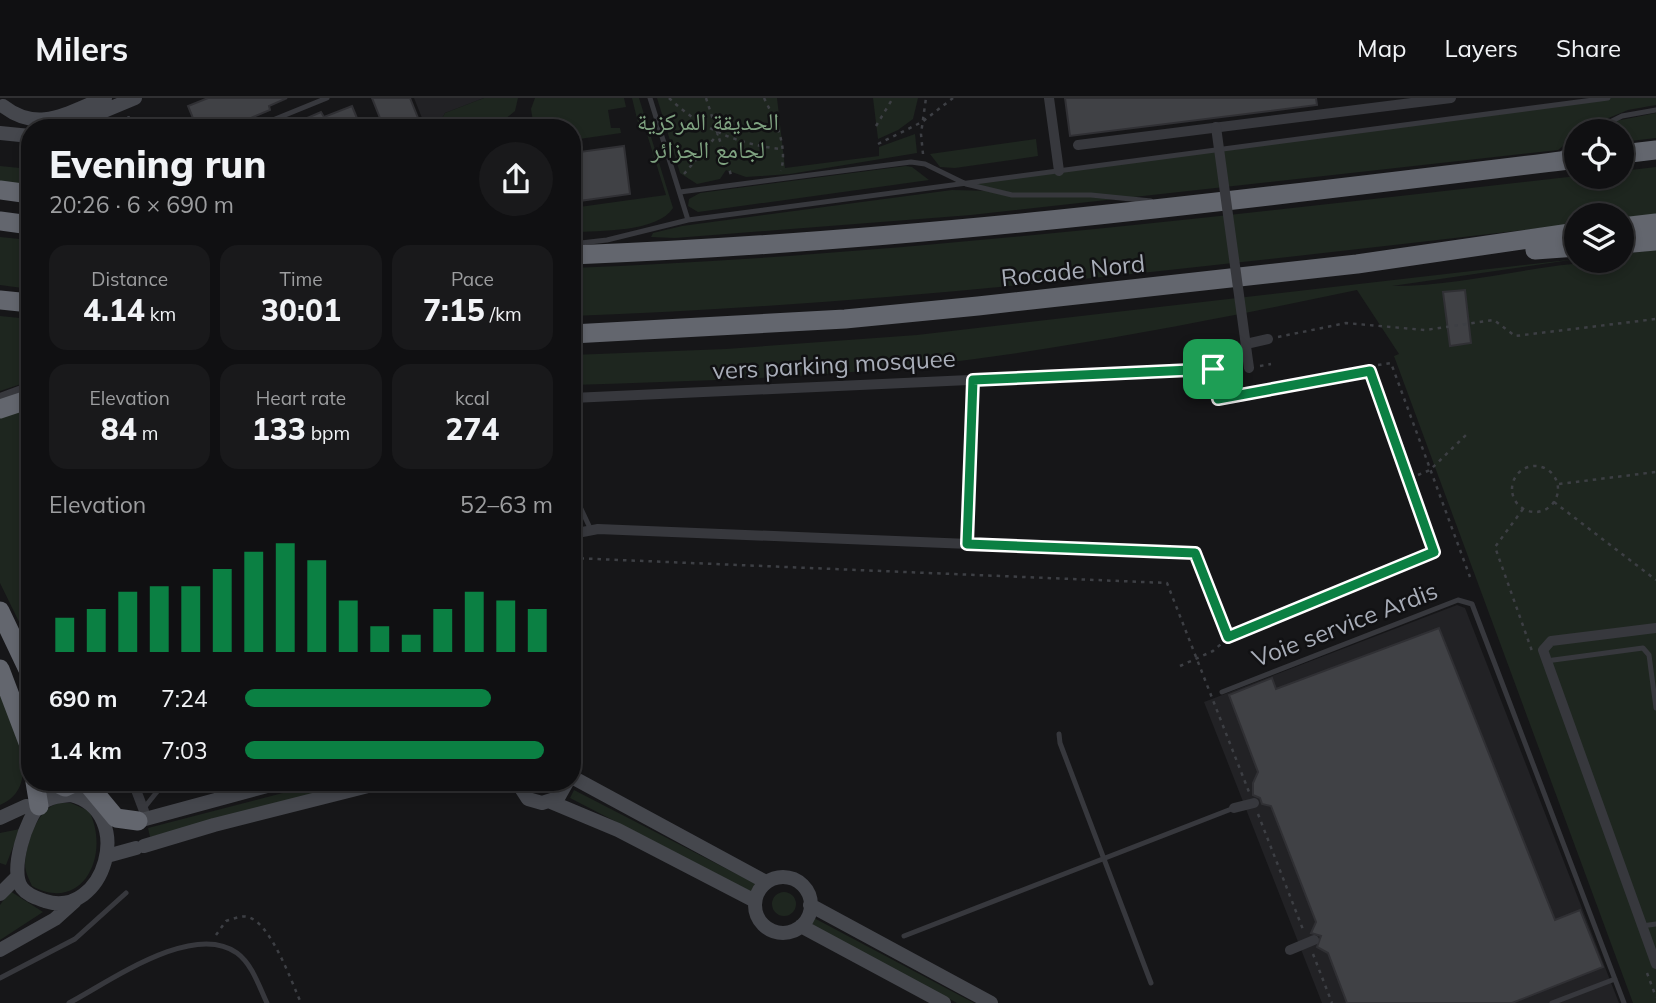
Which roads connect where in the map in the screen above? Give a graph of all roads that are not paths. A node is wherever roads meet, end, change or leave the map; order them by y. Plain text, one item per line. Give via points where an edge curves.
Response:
1 (105, 98) edge
2 (135, 98) edge
3 (327, 98) edge
4 (650, 98) edge
5 (1049, 98) edge
6 (1451, 98) edge
7 (1608, 98) edge
8 (316, 100) edge
9 (2, 102) edge
10 (1656, 110) edge
11 (23, 119) edge
12 (46, 119) edge
13 (85, 119) edge
14 (273, 119) edge
15 (1616, 119) edge
16 (0, 123) edge
17 (1216, 127) junction
18 (0, 132) edge
19 (21, 135) edge
20 (1078, 145) dead end
21 (1656, 150) edge
22 (1564, 151) edge
23 (1634, 153) edge
24 (925, 159) road end
25 (1564, 161) edge
26 (1549, 163) junction
27 (930, 168) junction
28 (1059, 171) junction
29 (966, 184) junction
30 (0, 190) edge
31 (680, 192) junction
32 (21, 193) edge
33 (1192, 204) junction
34 (688, 219) junction
35 (0, 221) edge
36 (1656, 223) edge
37 (21, 224) edge
38 (1634, 226) edge
39 (1564, 234) edge
40 (1656, 241) edge
41 (581, 243) edge
42 (1634, 243) edge
43 (1564, 248) edge
44 (581, 254) edge
45 (1339, 266) junction
46 (0, 300) edge
47 (21, 302) edge
48 (845, 319) junction
49 (581, 334) edge
50 (1268, 339) road end
51 (581, 344) edge
52 (1246, 344) junction
53 (1250, 368) dead end
54 (973, 380) junction
55 (21, 390) edge
56 (0, 398) edge
57 (581, 398) edge
58 (21, 403) edge
59 (0, 409) edge
60 (581, 509) edge
61 (591, 530) junction
62 (581, 532) edge
63 (967, 544) junction
64 (0, 611) edge
65 (1656, 628) edge
66 (0, 654) edge
67 (21, 655) edge
68 (1546, 661) junction
69 (1, 672) edge
70 (1222, 692) dead end
71 (20, 699) joint
72 (1656, 708) edge
73 (21, 724) edge
74 (1059, 734) dead end
75 (581, 782) edge
76 (37, 791) edge
77 (87, 791) edge
78 (92, 791) edge
79 (134, 791) edge
80 (158, 791) edge
81 (246, 791) edge
82 (348, 791) edge
83 (523, 791) edge
84 (564, 791) edge
85 (551, 802) junction
86 (1254, 803) road end
87 (92, 804) junction
88 (38, 807) junction
89 (1234, 808) joint
90 (0, 818) edge
91 (139, 818) junction
92 (106, 830) junction
93 (107, 856) junction
94 (1104, 858) junction
95 (0, 873) edge
96 (17, 876) junction
97 (766, 883) junction
98 (126, 893) dead end
99 (0, 894) edge
100 (77, 899) junction
101 (755, 901) junction
102 (810, 905) junction
103 (1656, 924) edge
104 (801, 926) junction
105 (1642, 926) junction
106 (904, 936) dead end
107 (1311, 941) road end
108 (0, 950) edge
109 (1290, 950) dead end
110 (1656, 964) edge
111 (0, 978) edge
112 (1615, 979) junction
113 (1151, 983) dead end
114 (69, 1003) edge
115 (267, 1003) edge
116 (944, 1003) edge
117 (991, 1003) edge
118 (1552, 1003) edge
119 (1624, 1003) edge

1 - 12 street
2 - 13 street
3 - 8 lane
4 - 31 lane
5 - 28 street
6 - 17 street
7 - 28 lane
8 - 14 lane
9 - 11 street
9 - 16 street
10 - 15 lane
17 - 20 street
17 - 52 street, bridge
18 - 19 street
21 - 23 highway
22 - 26 lane
24 - 27 lane
25 - 26 highway
26 - 33 highway
27 - 29 lane
27 - 31 lane via 911,162
28 - 29 lane
29 - 33 lane via 1012,195 1091,195
29 - 34 lane
30 - 32 highway
31 - 34 lane
33 - 44 highway via 763,244
34 - 41 lane
35 - 37 highway
36 - 38 highway
39 - 45 highway, Rocade Nord
40 - 42 highway
43 - 45 highway via 1412,264
45 - 48 highway, Rocade Nord
46 - 47 highway
48 - 49 highway, Rocade Nord
48 - 51 highway via 754,334
50 - 52 street
52 - 53 street, bridge
54 - 57 street, vers parking mosquee
54 - 63 lane
54 - 63 street, vers parking mosquee via 1213,369 1218,399 1370,371 1434,552 1228,637 1195,553
55 - 56 street
58 - 59 highway
60 - 61 lane
61 - 62 street
61 - 63 street
64 - 67 highway
65 - 68 street via 1551,641 1543,650
66 - 71 highway
68 - 72 lane via 1643,648 1649,655
68 - 105 street
69 - 71 highway
69 - 73 highway
70 - 112 lane, Voie service Ardis via 1458,600 1469,602 1478,611
74 - 94 lane
75 - 97 street
76 - 88 highway
77 - 87 highway
78 - 91 highway via 116,818
79 - 91 street
80 - 91 lane
81 - 91 street
82 - 93 street
83 - 85 street via 528,799
84 - 85 street
85 - 101 street via 618,830
86 - 89 street
87 - 88 street via 71,795 47,800
87 - 92 street
88 - 90 street via 26,806
88 - 96 street via 28,823
89 - 94 lane
91 - 92 street
92 - 93 street
93 - 100 street via 94,883
94 - 106 lane
94 - 113 lane
95 - 96 street
96 - 99 street
96 - 100 street via 21,887 34,897 53,903
97 - 101 street
97 - 102 street via 776,878 797,881
98 - 111 lane via 75,940
100 - 108 street via 55,919
101 - 104 street via 759,920 771,931 782,933
102 - 104 street
102 - 117 street
103 - 105 lane
104 - 116 street
105 - 110 street
107 - 109 street
112 - 118 lane
112 - 119 lane
114 - 115 lane via 157,956 183,946 211,944 238,954 252,970

